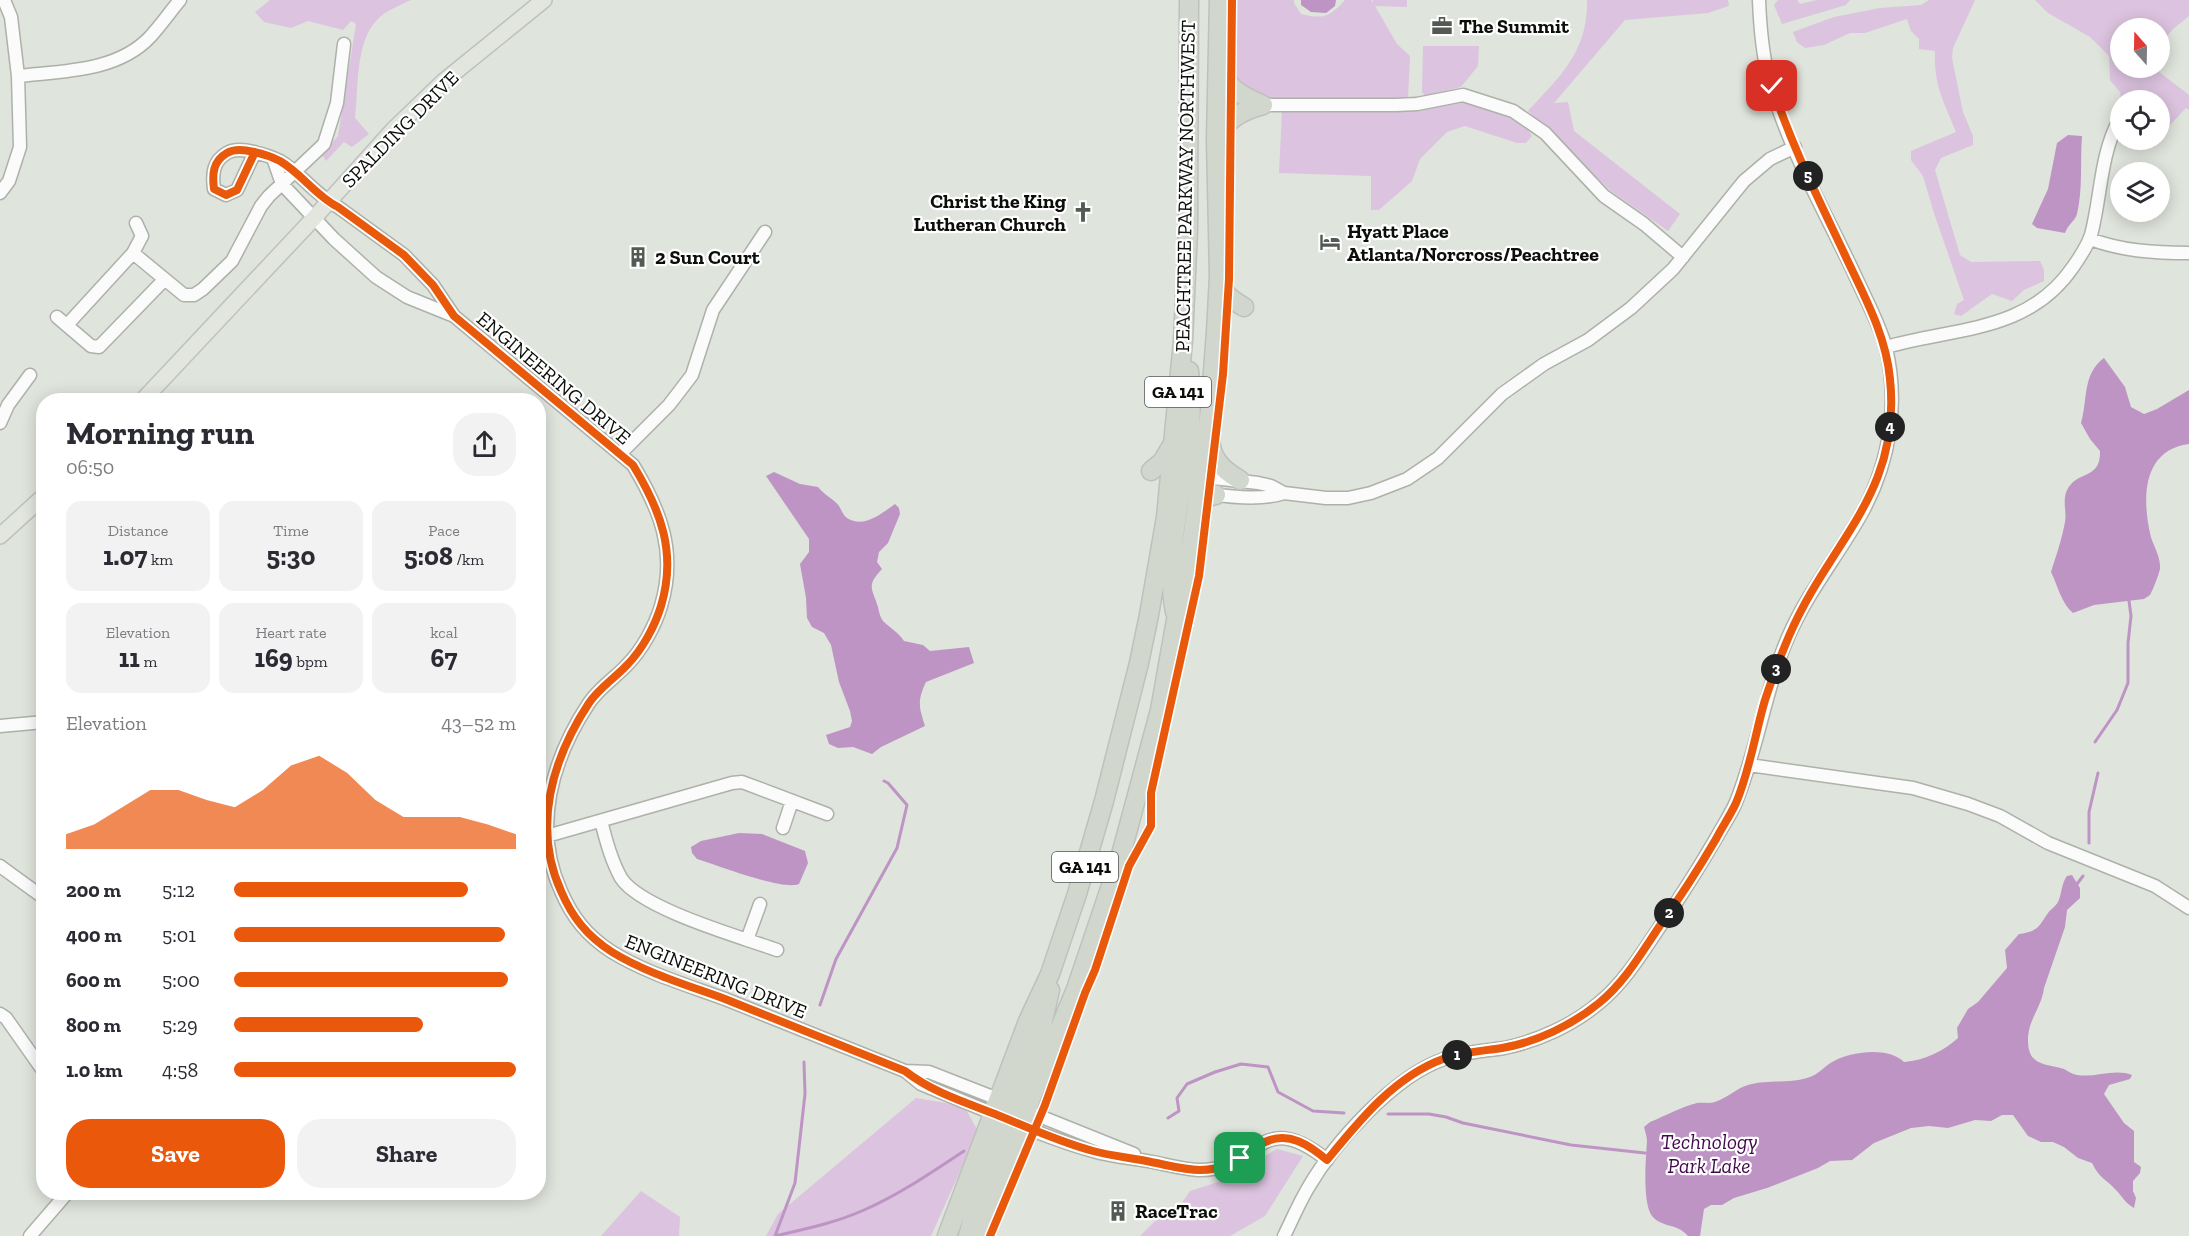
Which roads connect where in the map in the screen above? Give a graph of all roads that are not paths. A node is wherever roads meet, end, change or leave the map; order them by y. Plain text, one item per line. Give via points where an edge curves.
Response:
1 (4, 0) edge
2 (180, 0) edge
3 (544, 0) edge
4 (1189, 0) edge
5 (1214, 0) edge
6 (1220, 0) edge
7 (1759, 0) edge
8 (1767, 0) edge
9 (1219, 26) junction
10 (1761, 29) junction
11 (344, 44) dead end
12 (1218, 63) junction
13 (18, 75) junction
14 (1263, 105) junction
15 (1216, 139) junction
16 (2110, 143) edge
17 (1795, 147) junction
18 (255, 152) dead end
19 (273, 158) junction
20 (294, 171) junction
21 (282, 184) junction
22 (0, 193) edge
23 (328, 202) junction
24 (314, 218) junction
25 (136, 223) dead end
26 (765, 232) dead end
27 (2090, 239) junction
28 (133, 253) junction
29 (2189, 253) edge
30 (1683, 257) junction
31 (1219, 276) junction
32 (164, 280) junction
33 (454, 316) junction
34 (1216, 332) junction
35 (1183, 341) junction
36 (1886, 347) junction
37 (30, 375) dead end
38 (149, 393) edge
39 (1209, 410) junction
40 (0, 423) edge
41 (1173, 444) junction
42 (620, 454) junction
43 (1151, 471) dead end
44 (1240, 480) junction
45 (1183, 482) junction
46 (1284, 493) junction
47 (1216, 495) junction
48 (36, 503) edge
49 (1196, 514) junction
50 (0, 536) edge
51 (1176, 620) junction
52 (36, 723) edge
53 (0, 726) edge
54 (1749, 765) junction
55 (792, 801) junction
56 (827, 814) dead end
57 (601, 821) junction
58 (783, 828) dead end
59 (547, 836) junction
60 (0, 866) edge
61 (36, 892) edge
62 (760, 904) dead end
63 (2189, 908) edge
64 (747, 940) junction
65 (777, 950) dead end
66 (0, 1014) edge
67 (36, 1061) edge
68 (905, 1071) junction
69 (1010, 1112) junction
70 (1327, 1160) junction
71 (61, 1200) edge
72 (30, 1236) edge
73 (947, 1236) edge
74 (968, 1236) edge
75 (979, 1236) edge
76 (1284, 1236) edge

1 - 13 street via 11,17
2 - 13 street via 149,38 123,56 89,69
3 - 23 main road, SPALDING DRIVE via 430,94
4 - 35 highway, PEACHTREE PARKWAY NORTHWEST / GA 141 via 1188,230
5 - 9 highway
6 - 9 highway, PEACHTREE PARKWAY NORTHWEST / GA 141
7 - 10 street
8 - 10 street
9 - 12 highway, PEACHTREE PARKWAY NORTHWEST / GA 141
10 - 17 street via 1768,75
11 - 20 street via 337,103 324,144
12 - 14 highway via 1230,87
12 - 15 highway, PEACHTREE PARKWAY NORTHWEST / GA 141
13 - 22 street via 20,147 9,181
14 - 15 highway via 1236,115
14 - 30 street via 1417,104 1463,95 1513,111 1545,133 1604,196
15 - 31 highway, PEACHTREE PARKWAY NORTHWEST / GA 141
16 - 27 street
17 - 30 street via 1770,159 1744,181
17 - 36 street
18 - 19 street, ENGINEERING DRIVE
19 - 20 street, ENGINEERING DRIVE
19 - 21 street
20 - 21 street
20 - 23 street, ENGINEERING DRIVE
21 - 24 street, ENGINEERING DRIVE
21 - 32 street via 261,206 232,261 203,289 194,295 184,295
23 - 24 main road, SPALDING DRIVE
23 - 33 street, ENGINEERING DRIVE via 404,255 433,285
24 - 33 street, ENGINEERING DRIVE via 376,277 407,297
24 - 38 main road, SPALDING DRIVE
25 - 28 street via 142,236
26 - 42 street via 714,310 692,375 669,405
27 - 29 street via 2119,248
27 - 36 street via 2065,280 2031,309 2007,319
28 - 32 street
28 - 32 street via 62,321 91,346 99,347
30 - 46 street via 1631,308 1502,394 1422,470 1383,490 1355,497
31 - 34 highway, PEACHTREE PARKWAY NORTHWEST / GA 141
31 - 34 highway via 1228,296 1244,307 1227,315
33 - 42 street, ENGINEERING DRIVE
34 - 39 highway, PEACHTREE PARKWAY NORTHWEST / GA 141
35 - 41 highway, PEACHTREE PARKWAY NORTHWEST / GA 141
35 - 45 highway via 1191,391
36 - 54 street via 1892,406 1883,465 1862,513 1815,585 1788,639 1765,701
37 - 40 street
39 - 44 highway via 1214,457
39 - 45 highway, PEACHTREE PARKWAY NORTHWEST / GA 141
41 - 43 highway
41 - 45 highway, PEACHTREE PARKWAY NORTHWEST / GA 141
42 - 59 street, ENGINEERING DRIVE via 633,465 644,483 662,524 668,547 665,590 657,618 636,654 590,701 576,724 548,799
44 - 45 street
44 - 46 street via 1271,486
45 - 47 street
45 - 49 highway, PEACHTREE PARKWAY NORTHWEST / GA 141
45 - 51 highway via 1171,567
45 - 69 highway, PEACHTREE PARKWAY NORTHWEST / GA 141 via 1161,549 1139,663 1091,850 1050,974 1029,1021
46 - 47 street via 1259,498
47 - 49 highway via 1203,498
48 - 50 main road
49 - 51 highway, PEACHTREE PARKWAY NORTHWEST / GA 141 via 1186,584
51 - 69 highway, PEACHTREE PARKWAY NORTHWEST / GA 141 via 1160,710 1119,862 1076,989
52 - 53 street
54 - 63 street via 1913,788 1968,804 2000,816 2048,843 2155,886
54 - 70 street via 1735,806 1696,874 1623,980 1603,1000 1573,1021 1531,1041 1452,1057 1423,1068 1387,1094
55 - 56 street
55 - 57 street via 742,782 732,783
55 - 58 street
57 - 59 street
57 - 64 street via 622,880 648,900 677,914
59 - 68 street, ENGINEERING DRIVE via 549,860 570,912 584,930 613,952 654,972
60 - 61 street
62 - 64 street
64 - 65 street
66 - 67 street
68 - 69 street, ENGINEERING DRIVE via 921,1084
68 - 69 street, ENGINEERING DRIVE via 929,1072
69 - 70 street, ENGINEERING DRIVE via 1095,1152 1184,1169 1213,1169 1278,1138 1293,1138
69 - 73 highway, PEACHTREE PARKWAY NORTHWEST / GA 141
69 - 74 highway via 980,1191
69 - 75 highway, PEACHTREE PARKWAY NORTHWEST / GA 141
70 - 76 street
71 - 72 street

